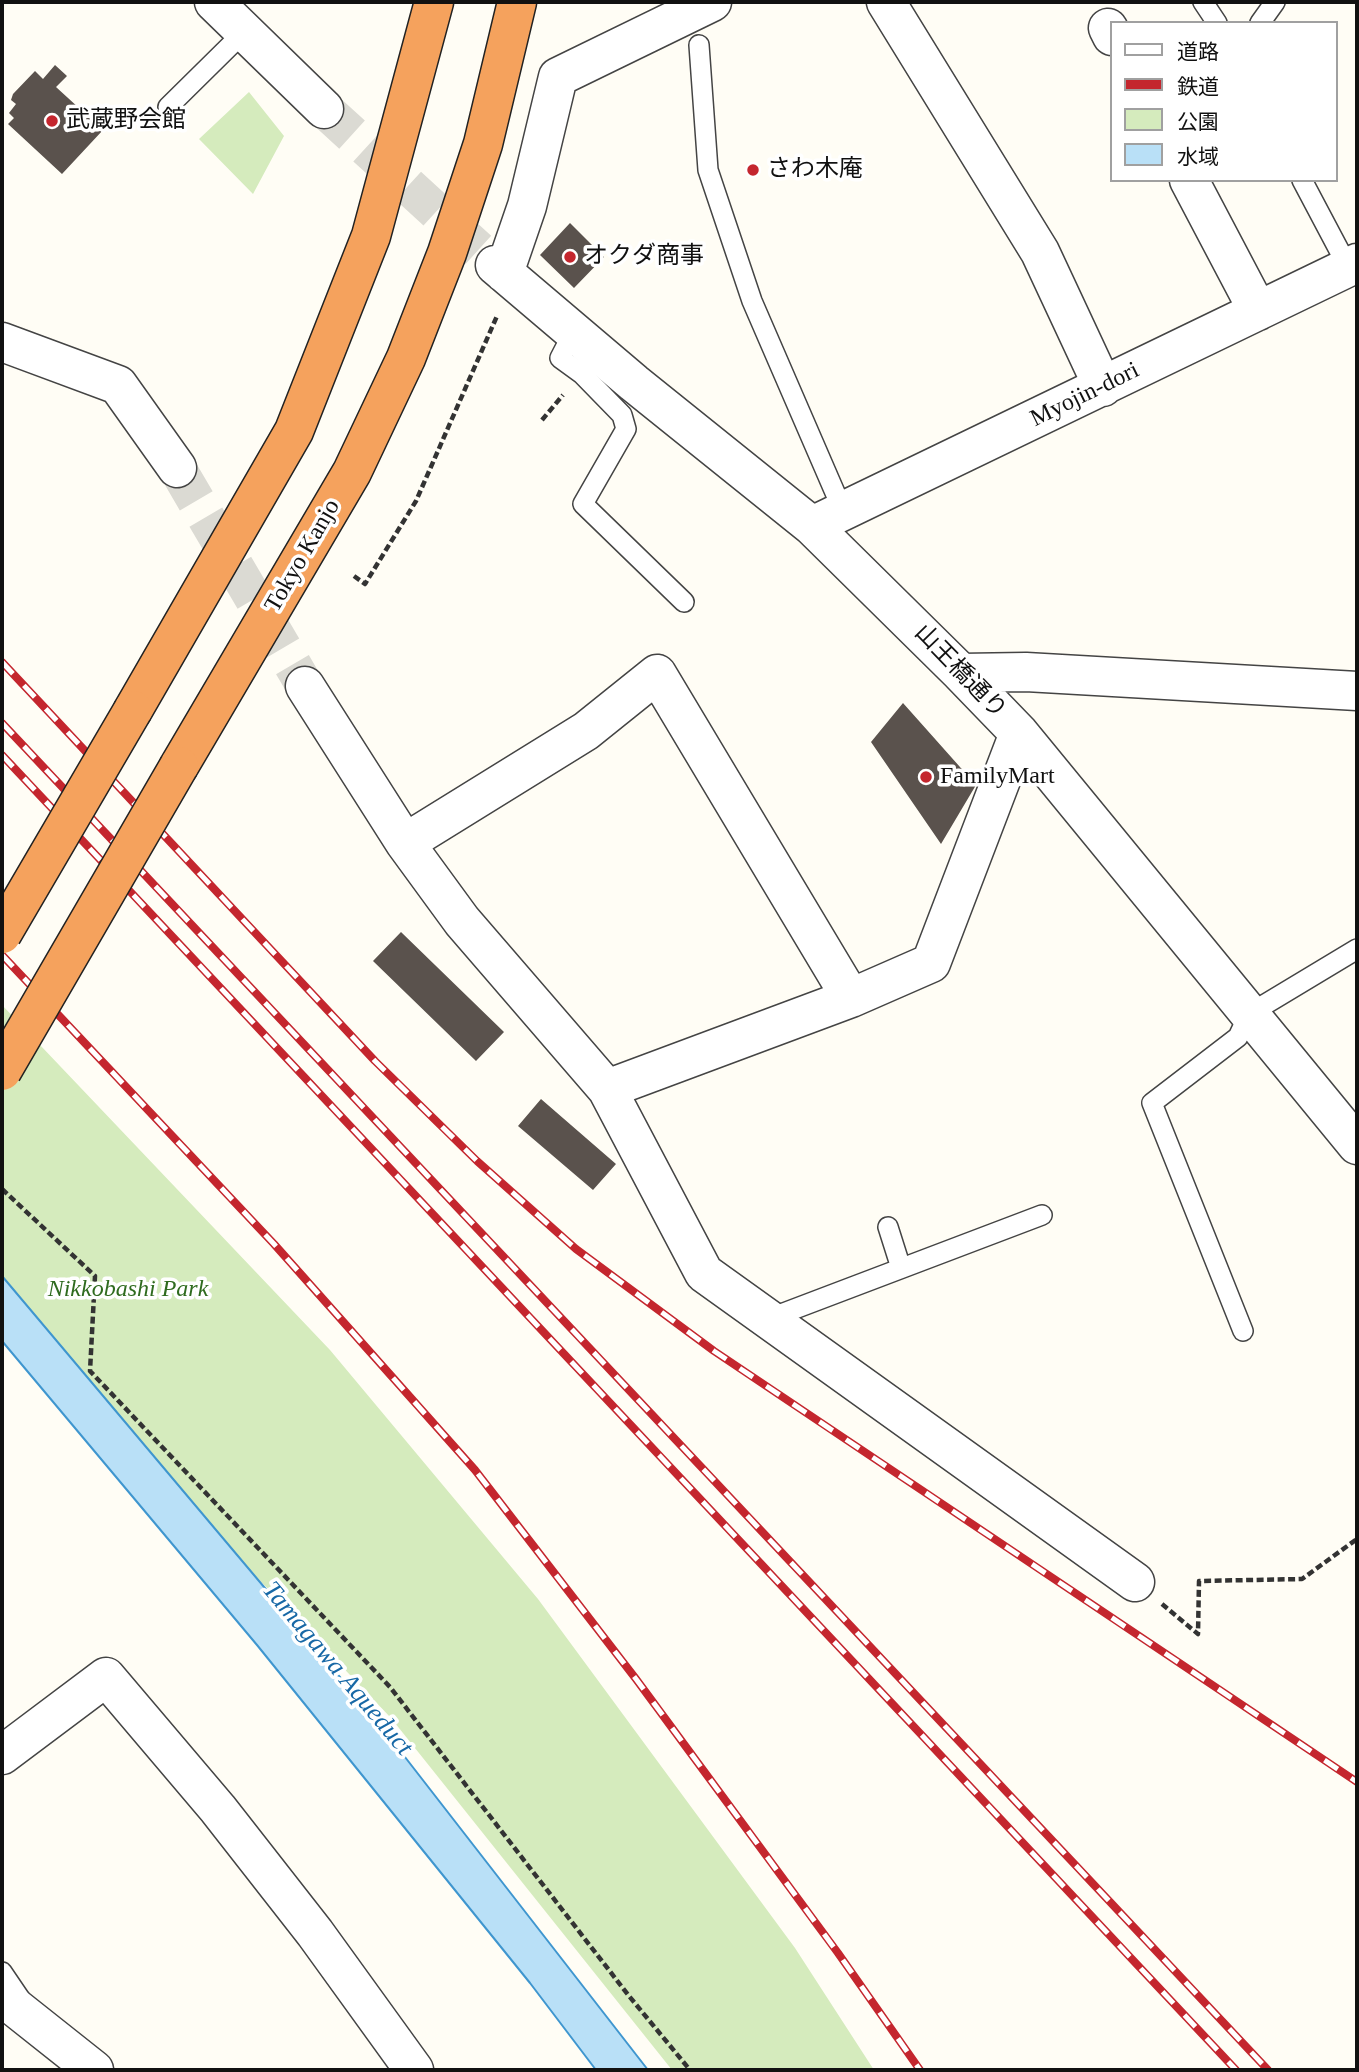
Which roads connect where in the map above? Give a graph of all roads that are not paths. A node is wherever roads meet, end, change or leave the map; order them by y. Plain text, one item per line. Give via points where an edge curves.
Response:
1 (214, 2) edge
2 (433, 2) edge
3 (517, 2) edge
4 (712, 2) edge
5 (886, 2) edge
6 (1203, 2) edge
7 (1275, 2) edge
8 (1216, 21) edge
9 (1261, 21) edge
10 (678, 22) edge
11 (245, 31) junction
12 (168, 107) dead end
13 (324, 109) tunnel mouth
14 (1190, 182) edge
15 (1303, 182) edge
16 (1352, 265) edge
17 (1258, 311) junction
18 (573, 333) junction
19 (2, 342) edge
20 (1103, 387) junction
21 (177, 468) tunnel mouth
22 (827, 518) junction
23 (684, 603) dead end
24 (961, 673) junction
25 (305, 685) tunnel mouth
26 (1357, 691) edge
27 (1019, 733) junction
28 (405, 843) junction
29 (2, 934) edge
30 (1357, 949) edge
31 (851, 998) junction
32 (1249, 1014) junction
33 (2, 1071) edge
34 (607, 1089) junction
35 (1357, 1145) edge
36 (1042, 1215) dead end
37 (888, 1227) dead end
38 (901, 1268) junction
39 (768, 1319) junction
40 (1243, 1331) dead end
41 (1135, 1582) road end
42 (2, 1755) edge
43 (2, 1972) edge
44 (2, 1997) edge
45 (37, 2024) junction
46 (397, 2064) edge
47 (94, 2070) edge

1 - 11 street
2 - 29 highway, bridge via 371,236 294,431
3 - 33 highway, Tokyo Kanjo, bridge via 483,144 447,253 406,358 352,472
4 - 10 street
5 - 20 street via 1040,252
6 - 8 lane
7 - 9 lane
10 - 18 street, 山王橋通り via 558,77 527,206 504,273
10 - 22 lane via 708,170
11 - 12 lane
11 - 13 street
14 - 17 street
15 - 16 lane
16 - 17 street, Myojin-dori
17 - 20 street, Myojin-dori
18 - 22 street, 山王橋通り
18 - 23 lane via 560,358 622,415 626,429 583,504
19 - 21 street via 118,385
20 - 22 street, Myojin-dori
22 - 24 street, 山王橋通り
24 - 26 street via 1026,672
24 - 27 street, 山王橋通り
25 - 28 street
27 - 31 street via 931,963
27 - 32 street, 山王橋通り
28 - 31 street via 586,731 657,674
28 - 34 street via 462,921
30 - 32 lane
31 - 34 street
32 - 35 street, 山王橋通り
32 - 40 lane via 1238,1037 1152,1103
34 - 39 street via 704,1273
36 - 38 lane
37 - 38 lane
38 - 39 lane
39 - 41 street
42 - 46 street via 106,1677 316,1933
43 - 45 lane
44 - 45 street
45 - 47 street

